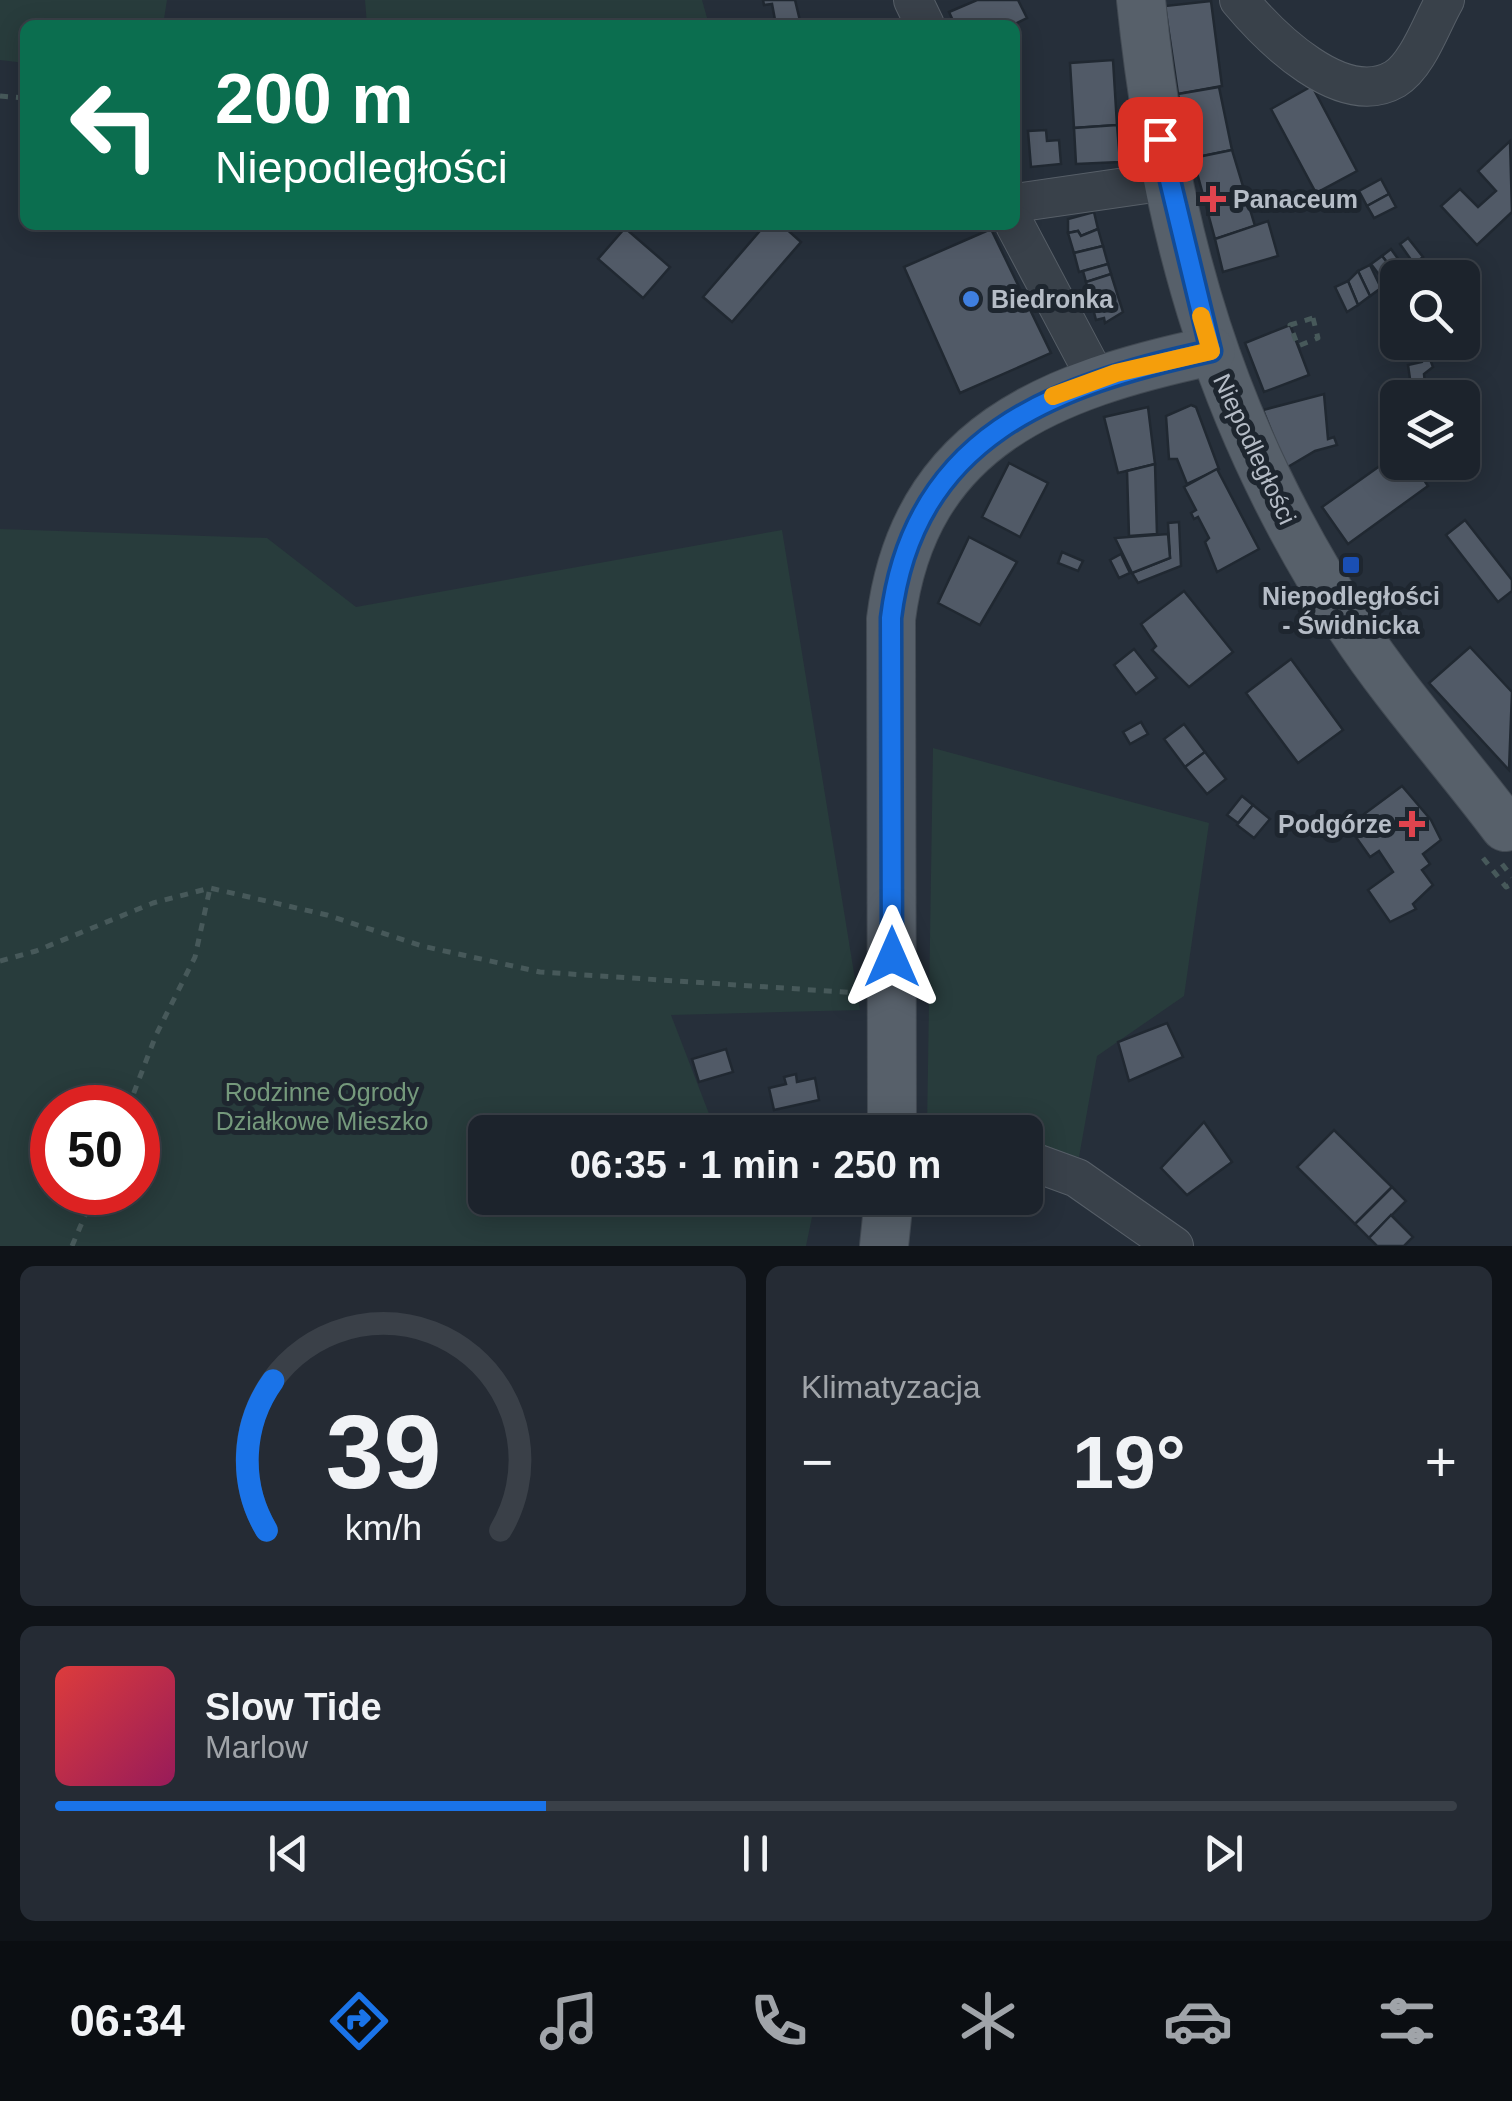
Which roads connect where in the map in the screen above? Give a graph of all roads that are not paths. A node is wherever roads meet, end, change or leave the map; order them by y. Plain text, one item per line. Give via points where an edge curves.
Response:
1 (1141, 0) edge
2 (1239, 0) edge
3 (1445, 0) edge
4 (1167, 181) junction
5 (1020, 202) edge
6 (1018, 230) edge
7 (1211, 351) junction
8 (1096, 378) junction
9 (1510, 829) edge
10 (892, 1115) edge
11 (1043, 1166) edge
12 (887, 1215) edge
13 (884, 1246) edge
14 (1174, 1246) edge

1 - 4 main road, Niepodległości
2 - 3 street via 1330,81 1374,86 1397,78
4 - 5 street
4 - 7 main road, Niepodległości
6 - 8 street
7 - 8 main road
7 - 9 main road, Niepodległości via 1268,488 1312,564 1422,725
8 - 10 main road via 1049,398 974,452 940,487 909,540 896,581
11 - 14 street via 1077,1178
12 - 13 main road

